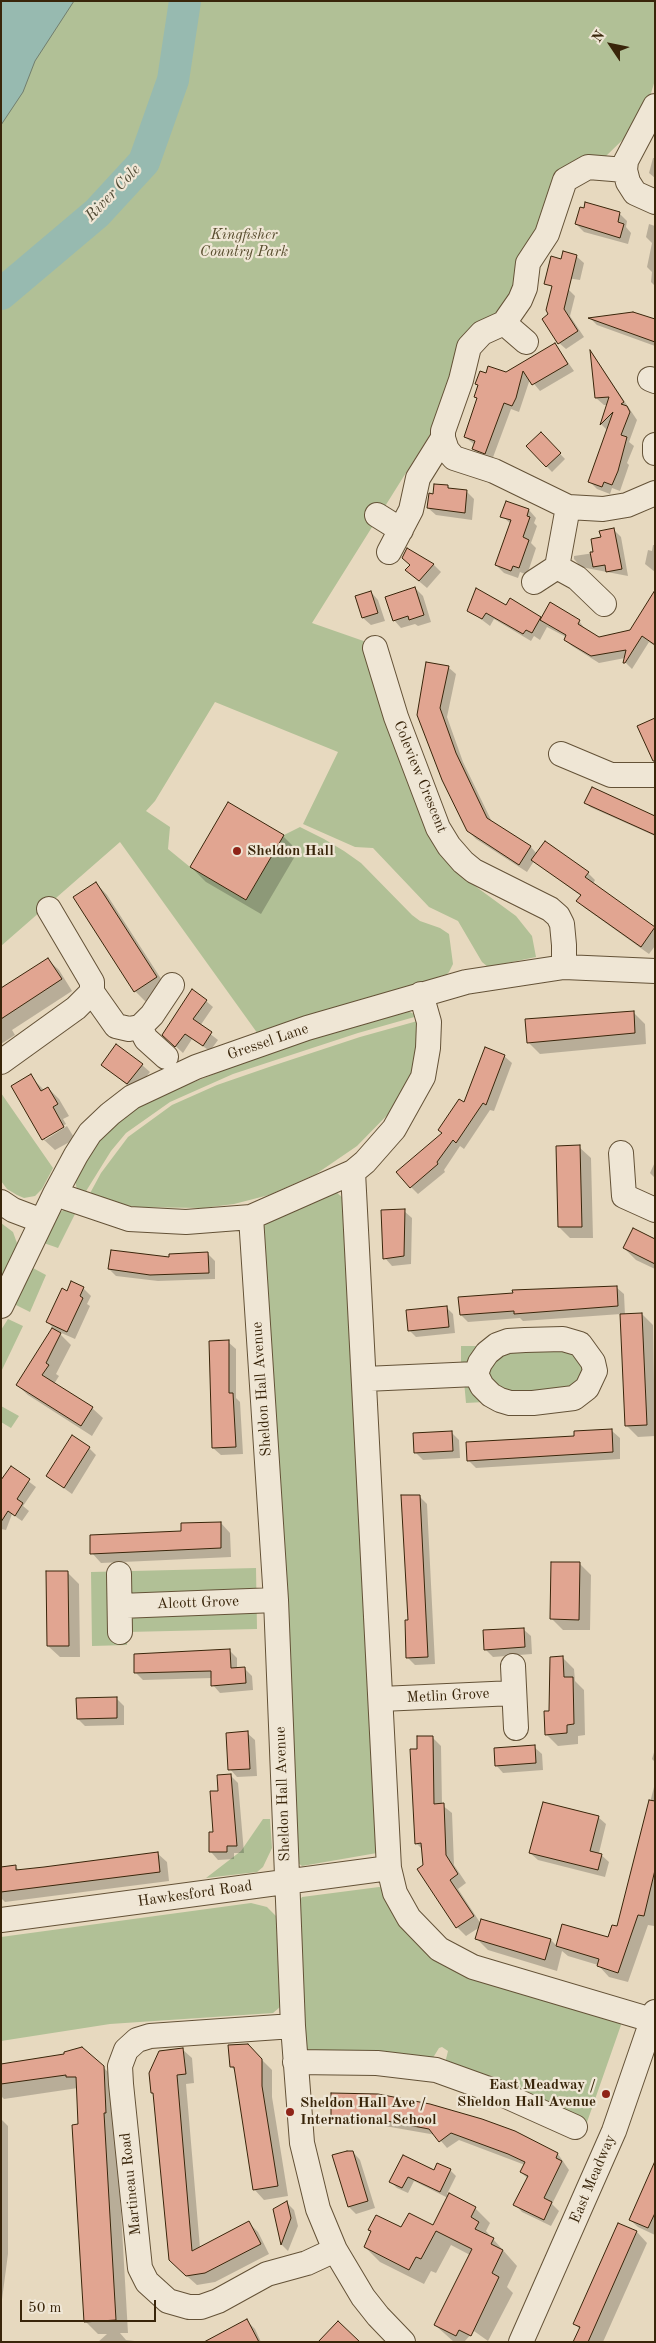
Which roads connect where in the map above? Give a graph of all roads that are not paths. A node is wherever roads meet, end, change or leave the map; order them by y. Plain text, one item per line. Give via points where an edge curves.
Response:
1 (655, 106) edge
2 (625, 170) junction
3 (655, 202) edge
4 (504, 323) junction
5 (526, 342) dead end
6 (443, 438) junction
7 (655, 445) edge
8 (655, 453) edge
9 (655, 493) edge
10 (568, 507) junction
11 (377, 515) dead end
12 (401, 530) junction
13 (389, 552) dead end
14 (557, 567) junction
15 (534, 582) dead end
16 (604, 604) dead end
17 (375, 648) dead end
18 (561, 754) dead end
19 (655, 776) edge
20 (49, 909) dead end
21 (564, 967) junction
22 (655, 971) edge
23 (172, 985) dead end
24 (92, 992) junction
25 (421, 994) junction
26 (140, 1027) junction
27 (166, 1057) dead end
28 (1, 1062) edge
29 (621, 1153) dead end
30 (353, 1172) junction
31 (55, 1194) junction
32 (1, 1202) edge
33 (655, 1210) edge
34 (251, 1218) junction
35 (42, 1221) junction
36 (1, 1306) edge
37 (476, 1374) junction
38 (365, 1379) junction
39 (119, 1574) dead end
40 (276, 1600) junction
41 (120, 1606) junction
42 (120, 1632) dead end
43 (513, 1666) dead end
44 (514, 1693) junction
45 (382, 1699) junction
46 (516, 1728) dead end
47 (389, 1868) junction
48 (287, 1881) junction
49 (1, 1920) edge
50 (654, 2018) edge
51 (293, 2026) junction
52 (296, 2062) junction
53 (575, 2126) dead end
54 (335, 2250) junction
55 (403, 2342) edge
56 (521, 2342) edge

1 - 2 street via 626,161
2 - 3 street via 635,193
2 - 4 street via 588,167 565,180 547,234 528,263 520,300
4 - 5 street
4 - 6 street via 482,333 469,347
6 - 10 street via 454,458 494,471
6 - 12 street via 418,478 411,510
7 - 8 street
9 - 10 street via 627,505 603,509
10 - 14 street
11 - 12 street
12 - 13 street
14 - 15 street
14 - 16 street via 578,578
17 - 21 street, Coleview Crescent via 396,717 438,828 449,846 474,871 558,916 562,924
18 - 19 street via 611,775
20 - 24 street via 92,982
21 - 22 street, Gressel Lane
21 - 25 street, Gressel Lane via 476,980
23 - 26 street
24 - 26 street via 116,1026
24 - 28 street via 76,1008
25 - 30 street via 429,1022 422,1077 394,1129
25 - 31 street, Gressel Lane via 307,1028 196,1067 132,1097 90,1134
26 - 27 street via 146,1040
29 - 33 street via 624,1196
30 - 34 street
30 - 38 street
31 - 34 street via 129,1219 186,1222
31 - 35 street, Gressel Lane
32 - 35 street
34 - 40 street, Sheldon Hall Avenue
35 - 36 street, Gressel Lane
37 - 37 street via 487,1353 508,1341 563,1339 580,1344 593,1362 595,1371 587,1388 574,1398 533,1403 510,1403 490,1395
37 - 38 street
38 - 45 street
39 - 41 street
40 - 41 street, Alcott Grove
40 - 48 street, Sheldon Hall Avenue
41 - 42 street
43 - 44 street
44 - 45 street, Metlin Grove
44 - 46 street
45 - 47 street
47 - 48 street, Hawkesford Road
47 - 50 street via 395,1893 409,1918 439,1949 473,1967
48 - 49 street, Hawkesford Road
48 - 51 street, Sheldon Hall Avenue
50 - 56 street, East Meadway via 614,2131
51 - 52 street, Sheldon Hall Avenue
51 - 54 street, Martineau Road via 150,2036 137,2040 126,2050 120,2066 121,2084 140,2268 147,2282 168,2301 200,2307 218,2301 267,2274
52 - 53 street via 377,2063 436,2070
52 - 54 street, Sheldon Hall Avenue via 302,2143 308,2176
54 - 55 street, Sheldon Hall Avenue via 363,2297

